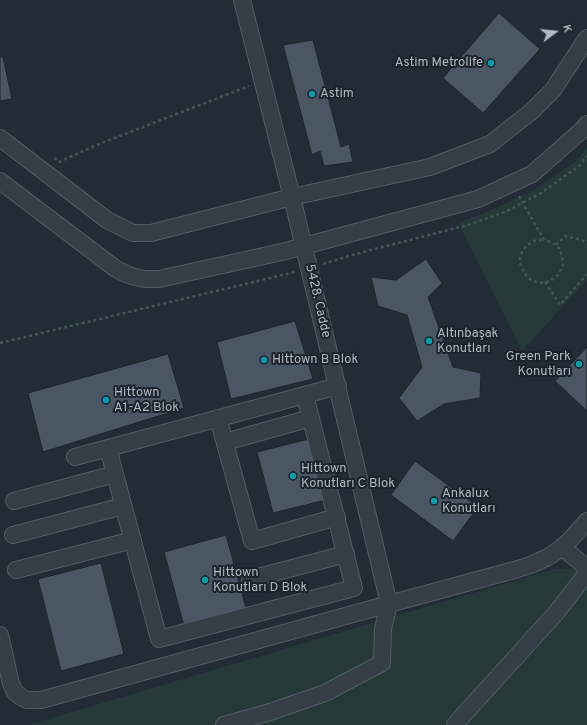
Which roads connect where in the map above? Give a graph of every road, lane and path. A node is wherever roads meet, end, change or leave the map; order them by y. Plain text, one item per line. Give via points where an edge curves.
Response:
1 (242, 0) edge
2 (587, 38) edge
3 (262, 80) junction
4 (587, 124) edge
5 (0, 138) edge
6 (54, 158) dead end
7 (0, 181) edge
8 (512, 184) junction
9 (292, 197) junction
10 (544, 240) junction
11 (587, 244) edge
12 (556, 245) junction
13 (304, 246) junction
14 (288, 274) dead end
15 (587, 274) edge
16 (545, 282) junction
17 (0, 343) edge
18 (338, 386) junction
19 (305, 395) junction
20 (218, 418) junction
21 (311, 418) junction
22 (225, 442) junction
23 (108, 448) junction
24 (76, 457) dead end
25 (115, 474) junction
26 (14, 501) dead end
27 (123, 506) junction
28 (336, 517) junction
29 (587, 521) edge
30 (13, 535) dead end
31 (133, 540) junction
32 (562, 547) junction
33 (346, 554) junction
34 (587, 568) edge
35 (16, 570) dead end
36 (587, 573) edge
37 (250, 579) dead end
38 (389, 604) junction
39 (0, 635) edge
40 (224, 725) edge
41 (455, 725) edge

1 - 3 street, 5428. Cadde
2 - 9 street via 553,90 532,111 490,144 430,167
3 - 6 path via 59,162
3 - 9 street, 5428. Cadde
4 - 8 street via 532,174
5 - 9 street via 107,220 133,233 151,234
7 - 13 street via 116,269 135,277 159,279
8 - 10 path
8 - 13 street via 478,199
9 - 13 street, 5428. Cadde
10 - 12 path
10 - 16 path via 536,240 526,246 520,263 524,274 530,279
11 - 12 path via 582,240 565,236
12 - 16 path via 562,256 561,269 557,276
13 - 18 street, 5428. Cadde
14 - 17 path
15 - 16 path via 560,305
18 - 19 street
18 - 38 street, 5428. Cadde
19 - 20 street
19 - 21 street
20 - 22 street
20 - 23 street
21 - 22 street
21 - 28 street
22 - 28 street via 252,541
23 - 24 street
23 - 25 street
25 - 26 street
25 - 27 street
27 - 30 street
27 - 31 street
28 - 33 street
29 - 32 street
31 - 33 street via 159,639 354,588
31 - 35 street
32 - 34 street
32 - 38 street via 548,557 518,569
33 - 37 street
36 - 41 street via 556,613
38 - 39 street via 41,700 28,700 15,692
38 - 40 street via 383,630 382,663 325,693

